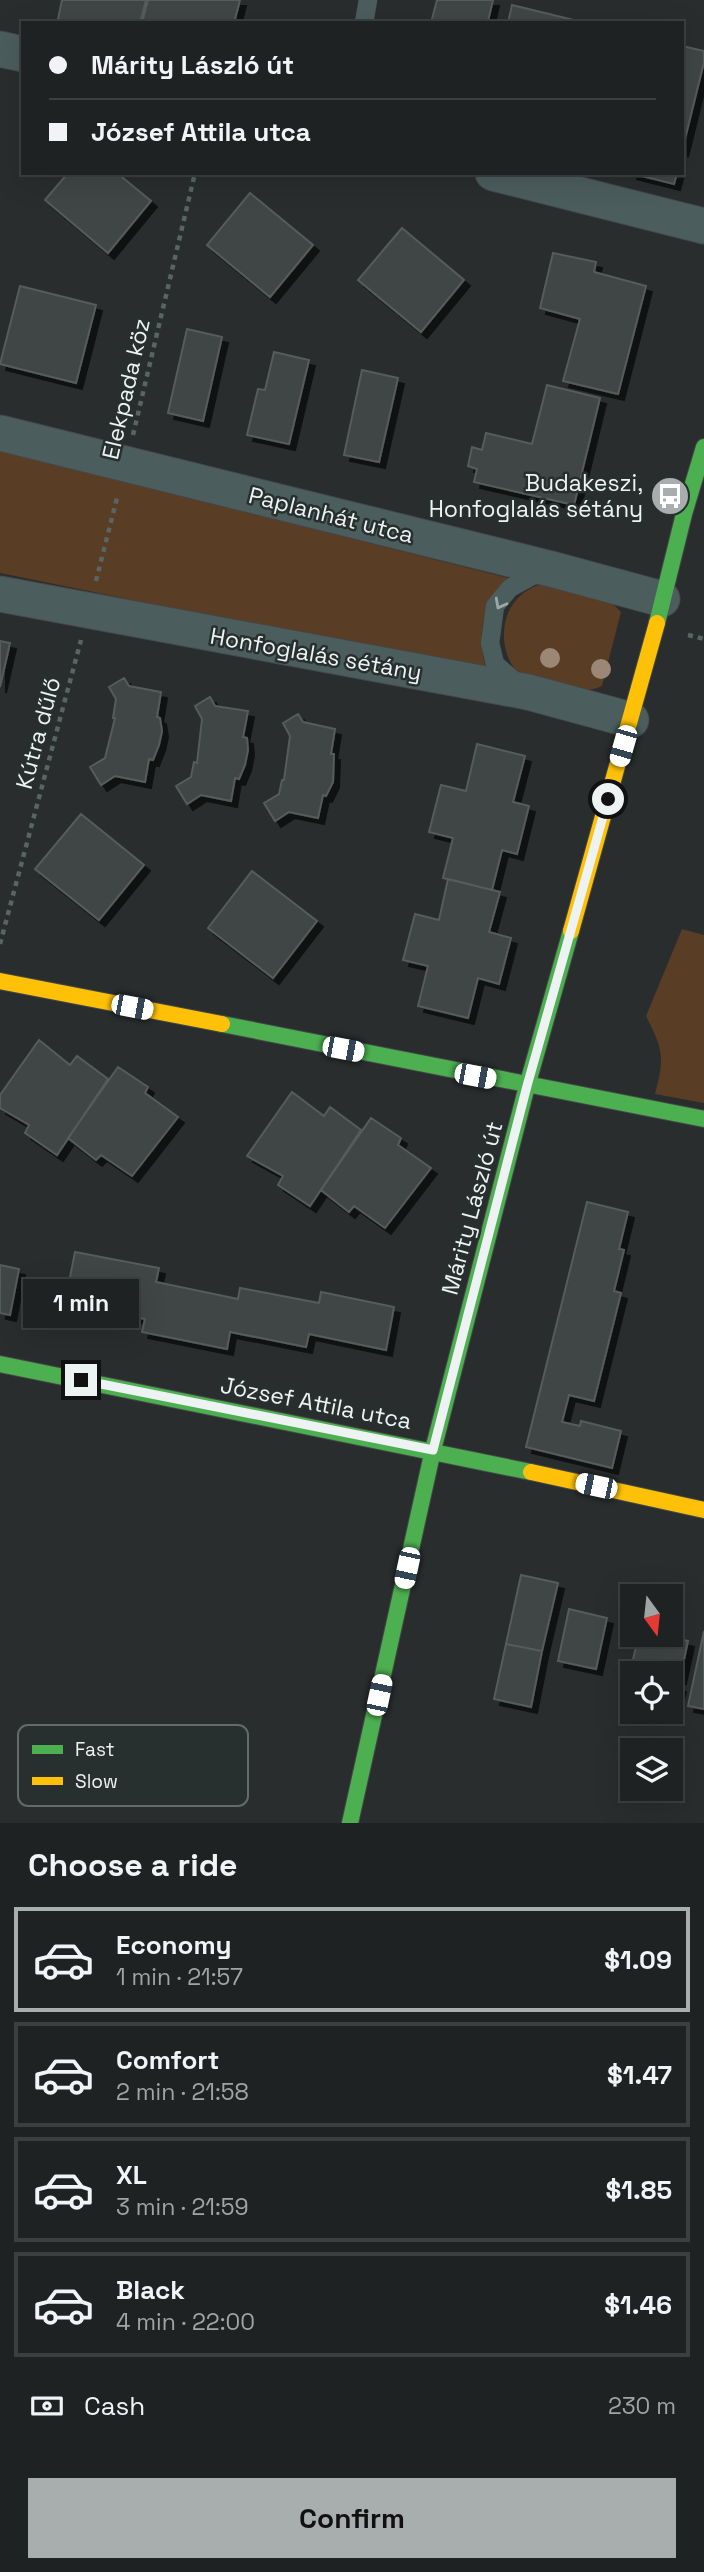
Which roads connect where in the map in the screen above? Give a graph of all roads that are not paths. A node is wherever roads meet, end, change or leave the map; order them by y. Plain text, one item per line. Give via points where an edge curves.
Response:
1 (368, 0) edge
2 (364, 21) edge
3 (0, 49) edge
4 (21, 54) edge
5 (501, 175) edge
6 (704, 226) edge
7 (0, 433) edge
8 (704, 447) edge
9 (555, 570) junction
10 (0, 594) edge
11 (662, 599) junction
12 (528, 692) junction
13 (631, 720) junction
14 (0, 981) edge
15 (527, 1086) junction
16 (704, 1119) edge
17 (0, 1364) edge
18 (433, 1450) junction
19 (704, 1510) edge
20 (350, 1823) edge

1 - 2 lane
3 - 4 street
5 - 6 street
7 - 9 street, Paplanhát utca
8 - 11 street, Márity László út
9 - 11 street, Paplanhát utca
9 -> 12 lane via 510,588 495,606 490,643 495,664
10 - 12 street, Honfoglalás sétány
11 - 13 street, Márity László út
12 - 13 street, Honfoglalás sétány
13 - 15 street, Márity László út
14 - 15 street
15 - 16 street
15 - 18 street, Márity László út
17 - 18 street, József Attila utca
18 - 19 street, József Attila utca
18 - 20 street, Márity László út

